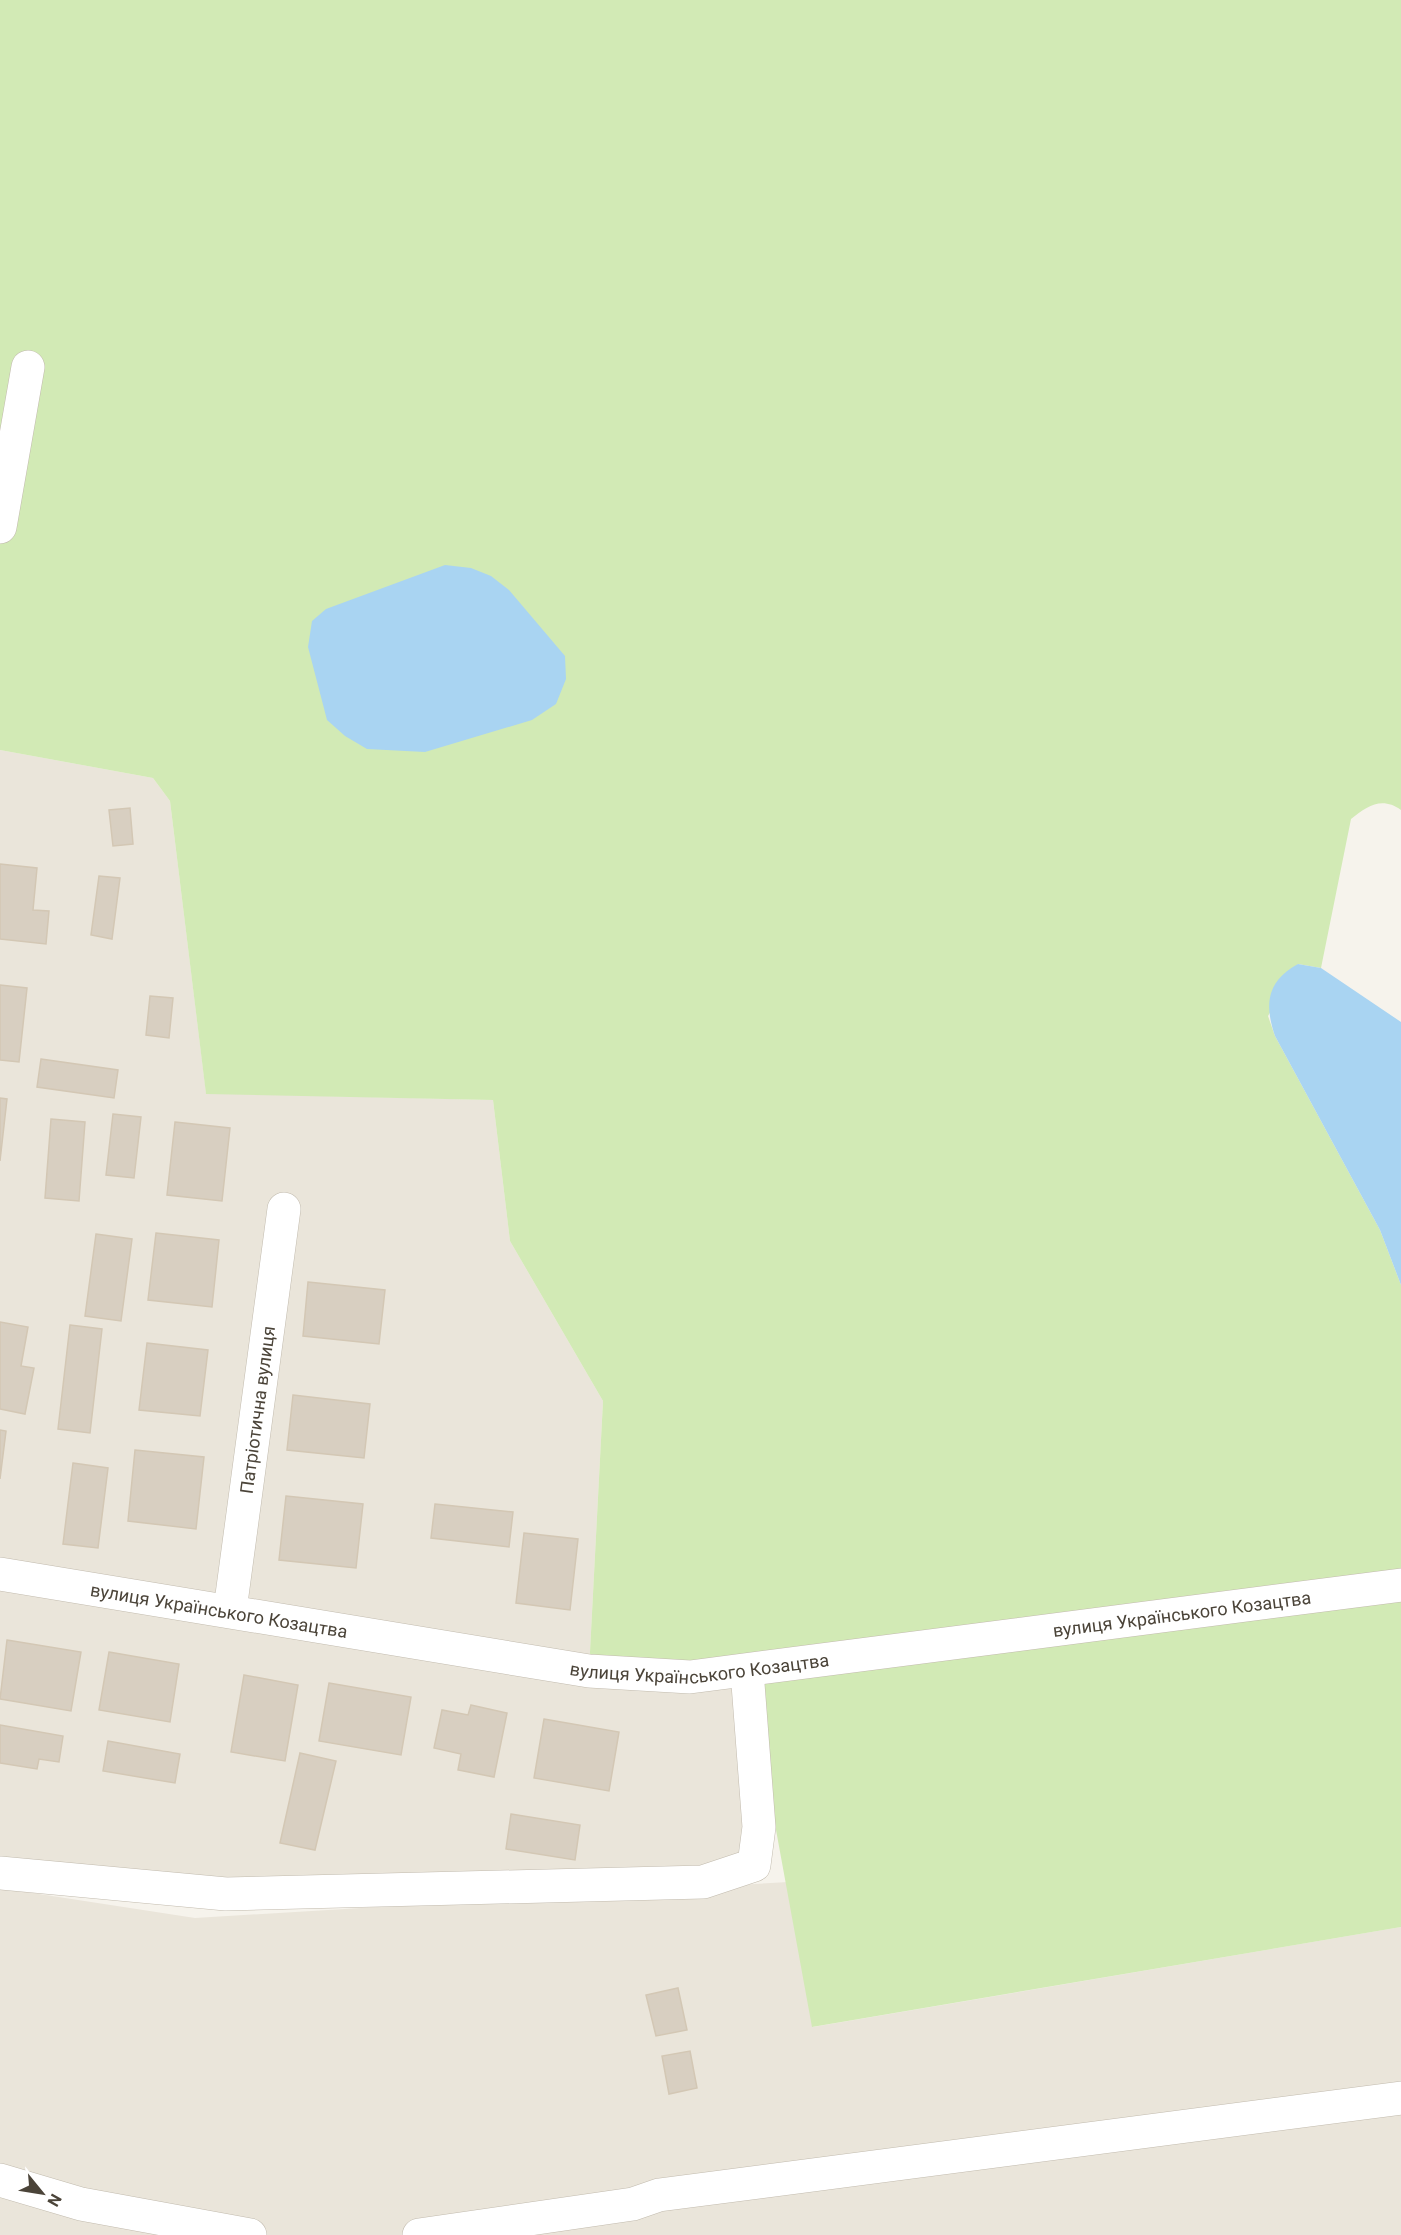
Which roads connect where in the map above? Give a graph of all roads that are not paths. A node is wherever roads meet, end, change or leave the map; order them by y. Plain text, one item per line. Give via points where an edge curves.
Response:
1 (28, 367) dead end
2 (0, 528) edge
3 (284, 1209) dead end
4 (0, 1574) edge
5 (1401, 1585) edge
6 (230, 1610) junction
7 (747, 1671) junction
8 (0, 1873) edge
9 (1401, 2098) edge
10 (0, 2180) edge
11 (250, 2235) edge
12 (419, 2235) edge

1 - 2 street
3 - 6 street, Патріотична вулиця
4 - 6 street, вулиця Українського Козацтва
5 - 7 street, вулиця Українського Козацтва
6 - 7 street, вулиця Українського Козацтва via 589,1671 690,1677
7 - 8 street via 759,1827 754,1865 703,1882 226,1894
9 - 12 street via 659,2195 633,2204
10 - 11 street via 81,2204

